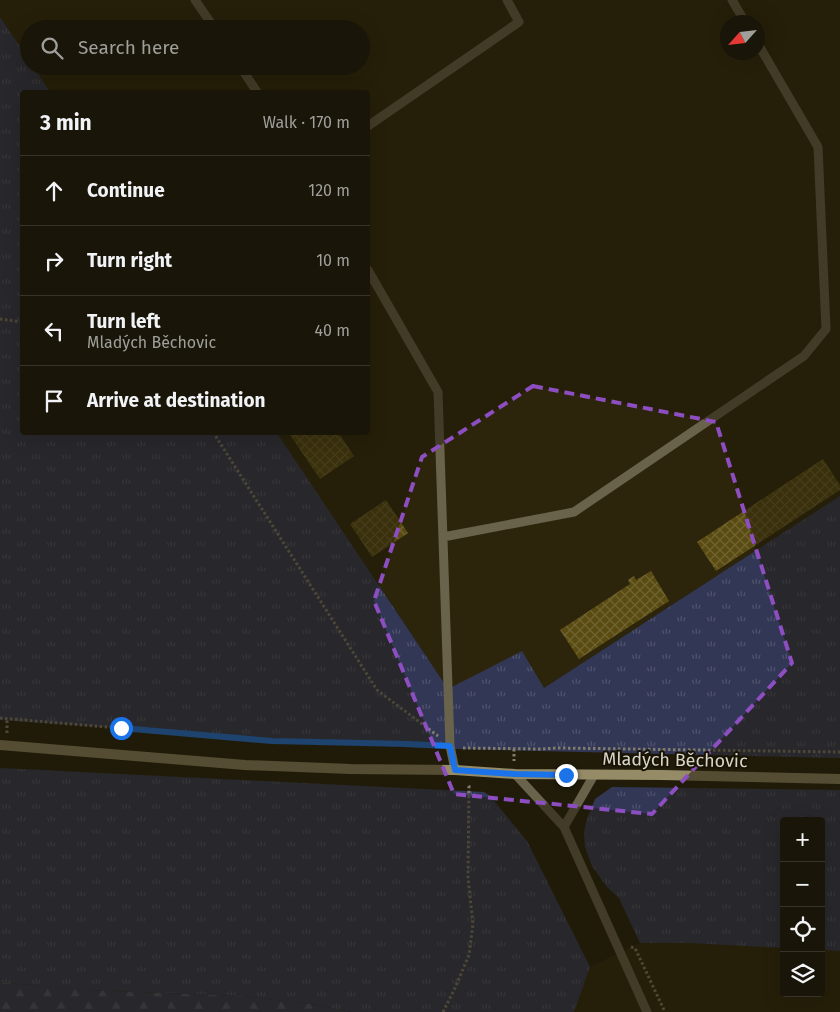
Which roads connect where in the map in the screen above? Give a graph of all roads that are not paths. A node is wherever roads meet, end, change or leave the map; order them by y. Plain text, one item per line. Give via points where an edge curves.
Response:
1 (196, 0) edge
2 (507, 0) edge
3 (732, 0) edge
4 (741, 15) edge
5 (209, 20) edge
6 (765, 56) edge
7 (246, 75) edge
8 (257, 90) edge
9 (370, 125) edge
10 (370, 273) edge
11 (443, 537) junction
12 (0, 745) edge
13 (455, 770) junction
14 (515, 774) junction
15 (594, 775) junction
16 (840, 779) edge
17 (564, 827) junction
18 (648, 1012) edge

1 - 5 lane
2 - 9 lane via 519,22
3 - 4 lane
6 - 11 lane via 818,147 826,329 804,356 574,512
7 - 8 lane
10 - 11 lane via 438,392
11 - 13 lane via 450,746
12 - 13 street, Mladých Běchovic via 245,765
13 - 14 street, Mladých Běchovic
14 - 15 street, Mladých Běchovic
14 - 17 lane
15 - 16 street, Mladých Běchovic
15 - 17 lane
17 - 18 lane

